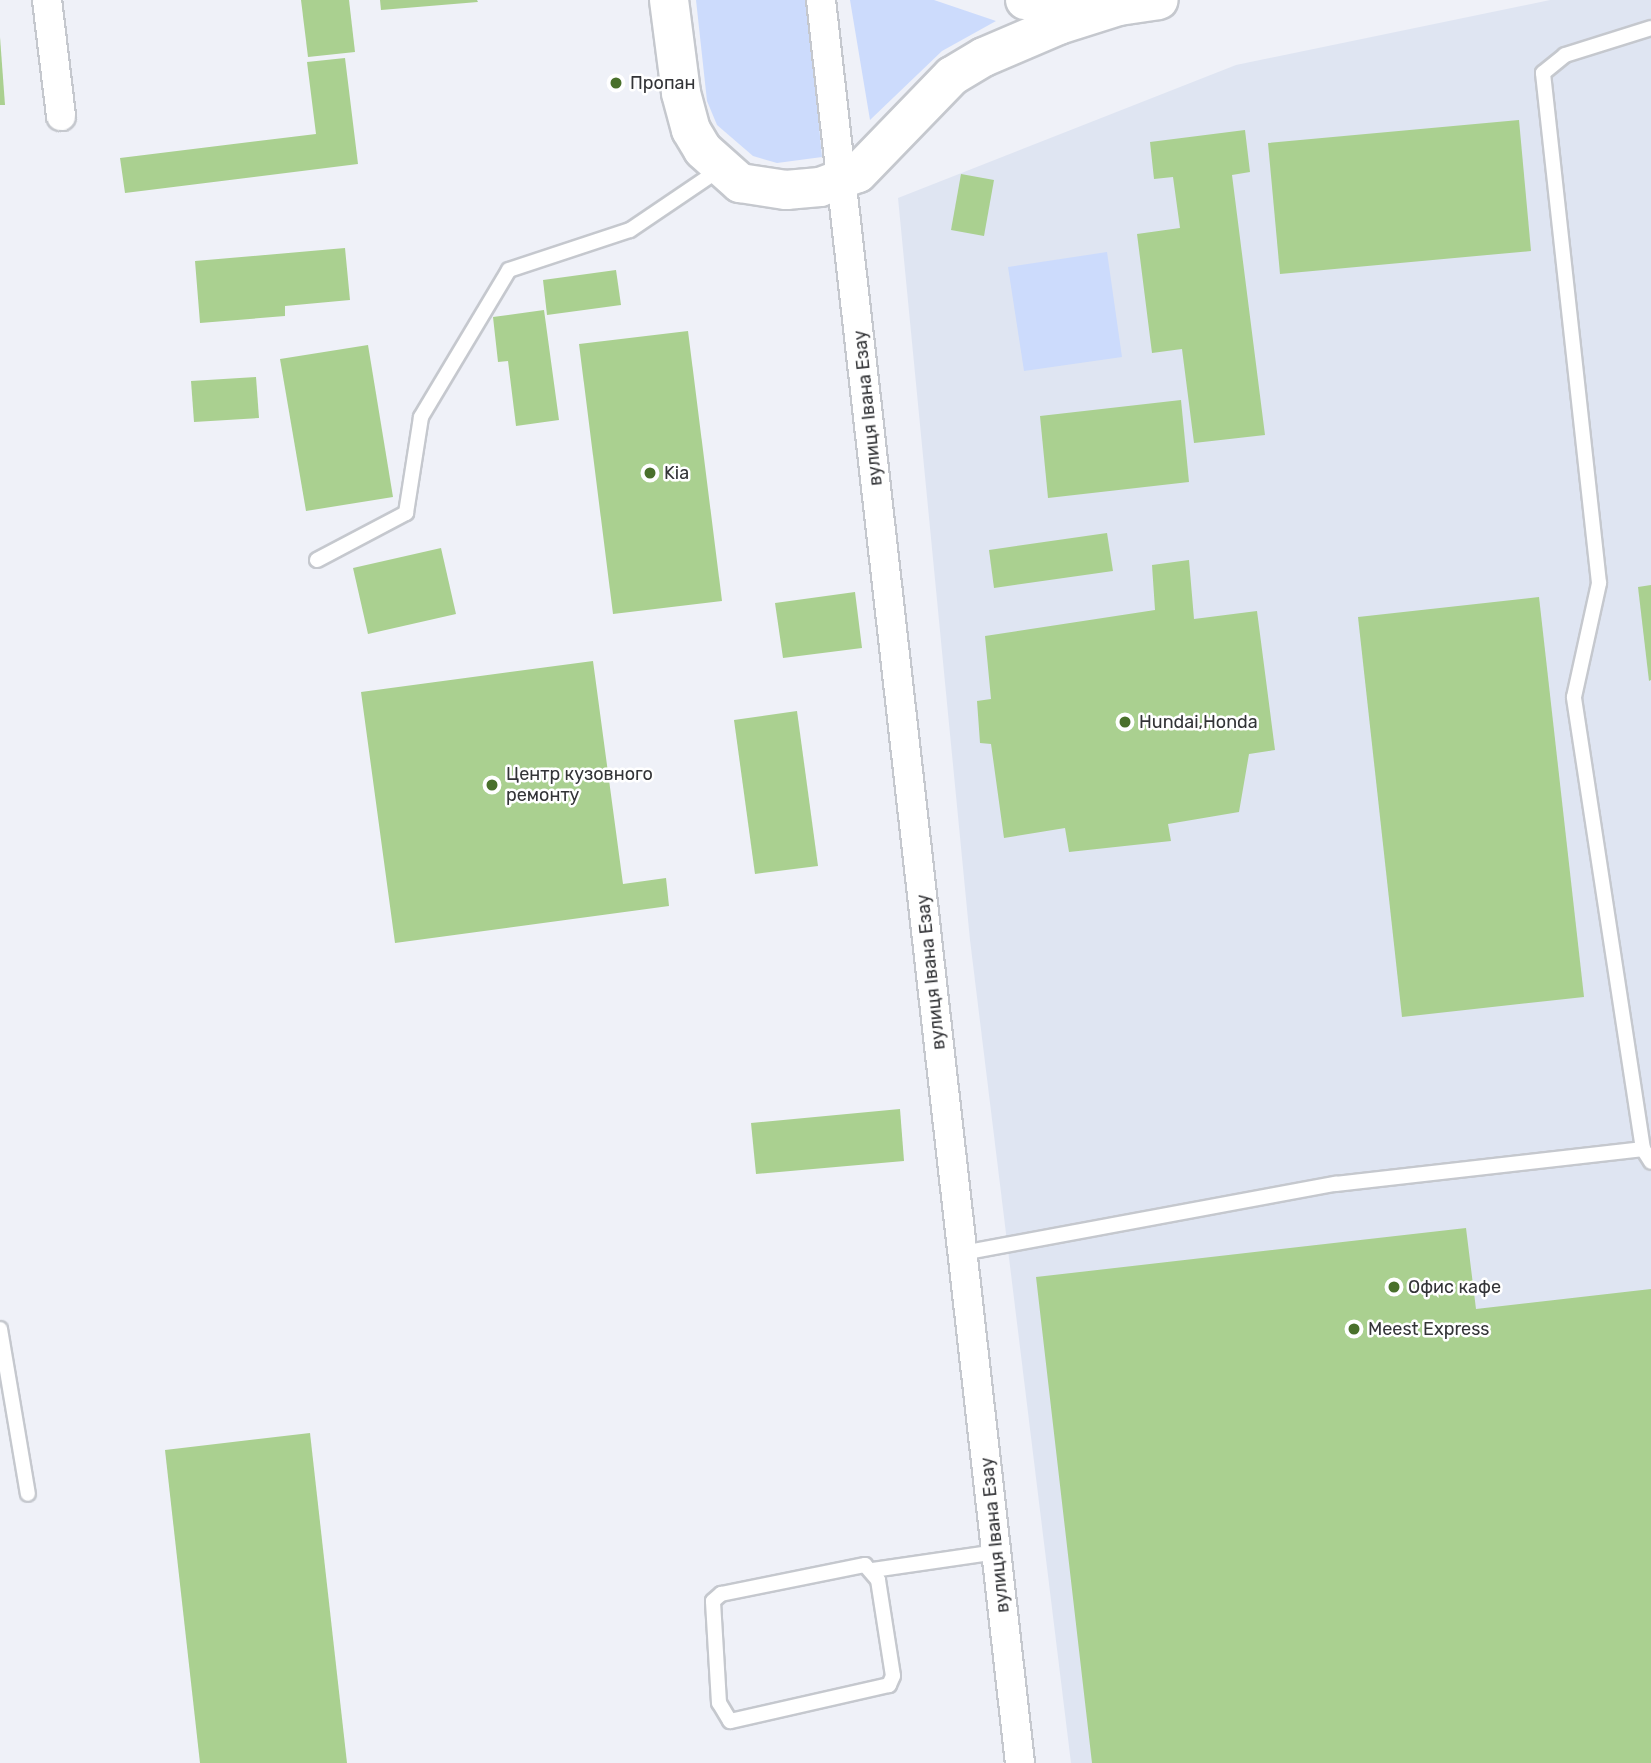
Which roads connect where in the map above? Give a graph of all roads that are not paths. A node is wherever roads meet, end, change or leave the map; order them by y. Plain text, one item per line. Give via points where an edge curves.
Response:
1 (47, 0) edge
2 (669, 0) edge
3 (821, 0) edge
4 (1025, 0) edge
5 (1159, 0) edge
6 (1119, 6) junction
7 (1651, 28) edge
8 (61, 116) dead end
9 (720, 169) junction
10 (843, 181) junction
11 (317, 559) dead end
12 (1643, 1149) junction
13 (1651, 1162) edge
14 (962, 1253) junction
15 (0, 1329) edge
16 (27, 1494) dead end
17 (997, 1552) junction
18 (873, 1570) junction
19 (1020, 1763) edge

1 - 8 street
2 - 9 main road via 691,130
3 - 10 street, вулиця Івана Езау
4 - 6 main road
5 - 6 main road
6 - 10 main road via 1023,38 952,76 876,159
7 - 12 lane via 1565,55 1542,73 1599,583 1574,697
9 - 10 main road via 740,183 761,188 820,187
9 - 11 lane via 630,230 509,270 422,417 407,513
10 - 14 street, вулиця Івана Езау
12 - 13 lane
12 - 14 lane via 1336,1184
14 - 17 street, вулиця Івана Езау
15 - 16 lane
17 - 18 lane
17 - 19 street, вулиця Івана Езау
18 - 18 lane via 893,1676 889,1685 740,1722 724,1715 719,1703 713,1601 721,1594 865,1565

